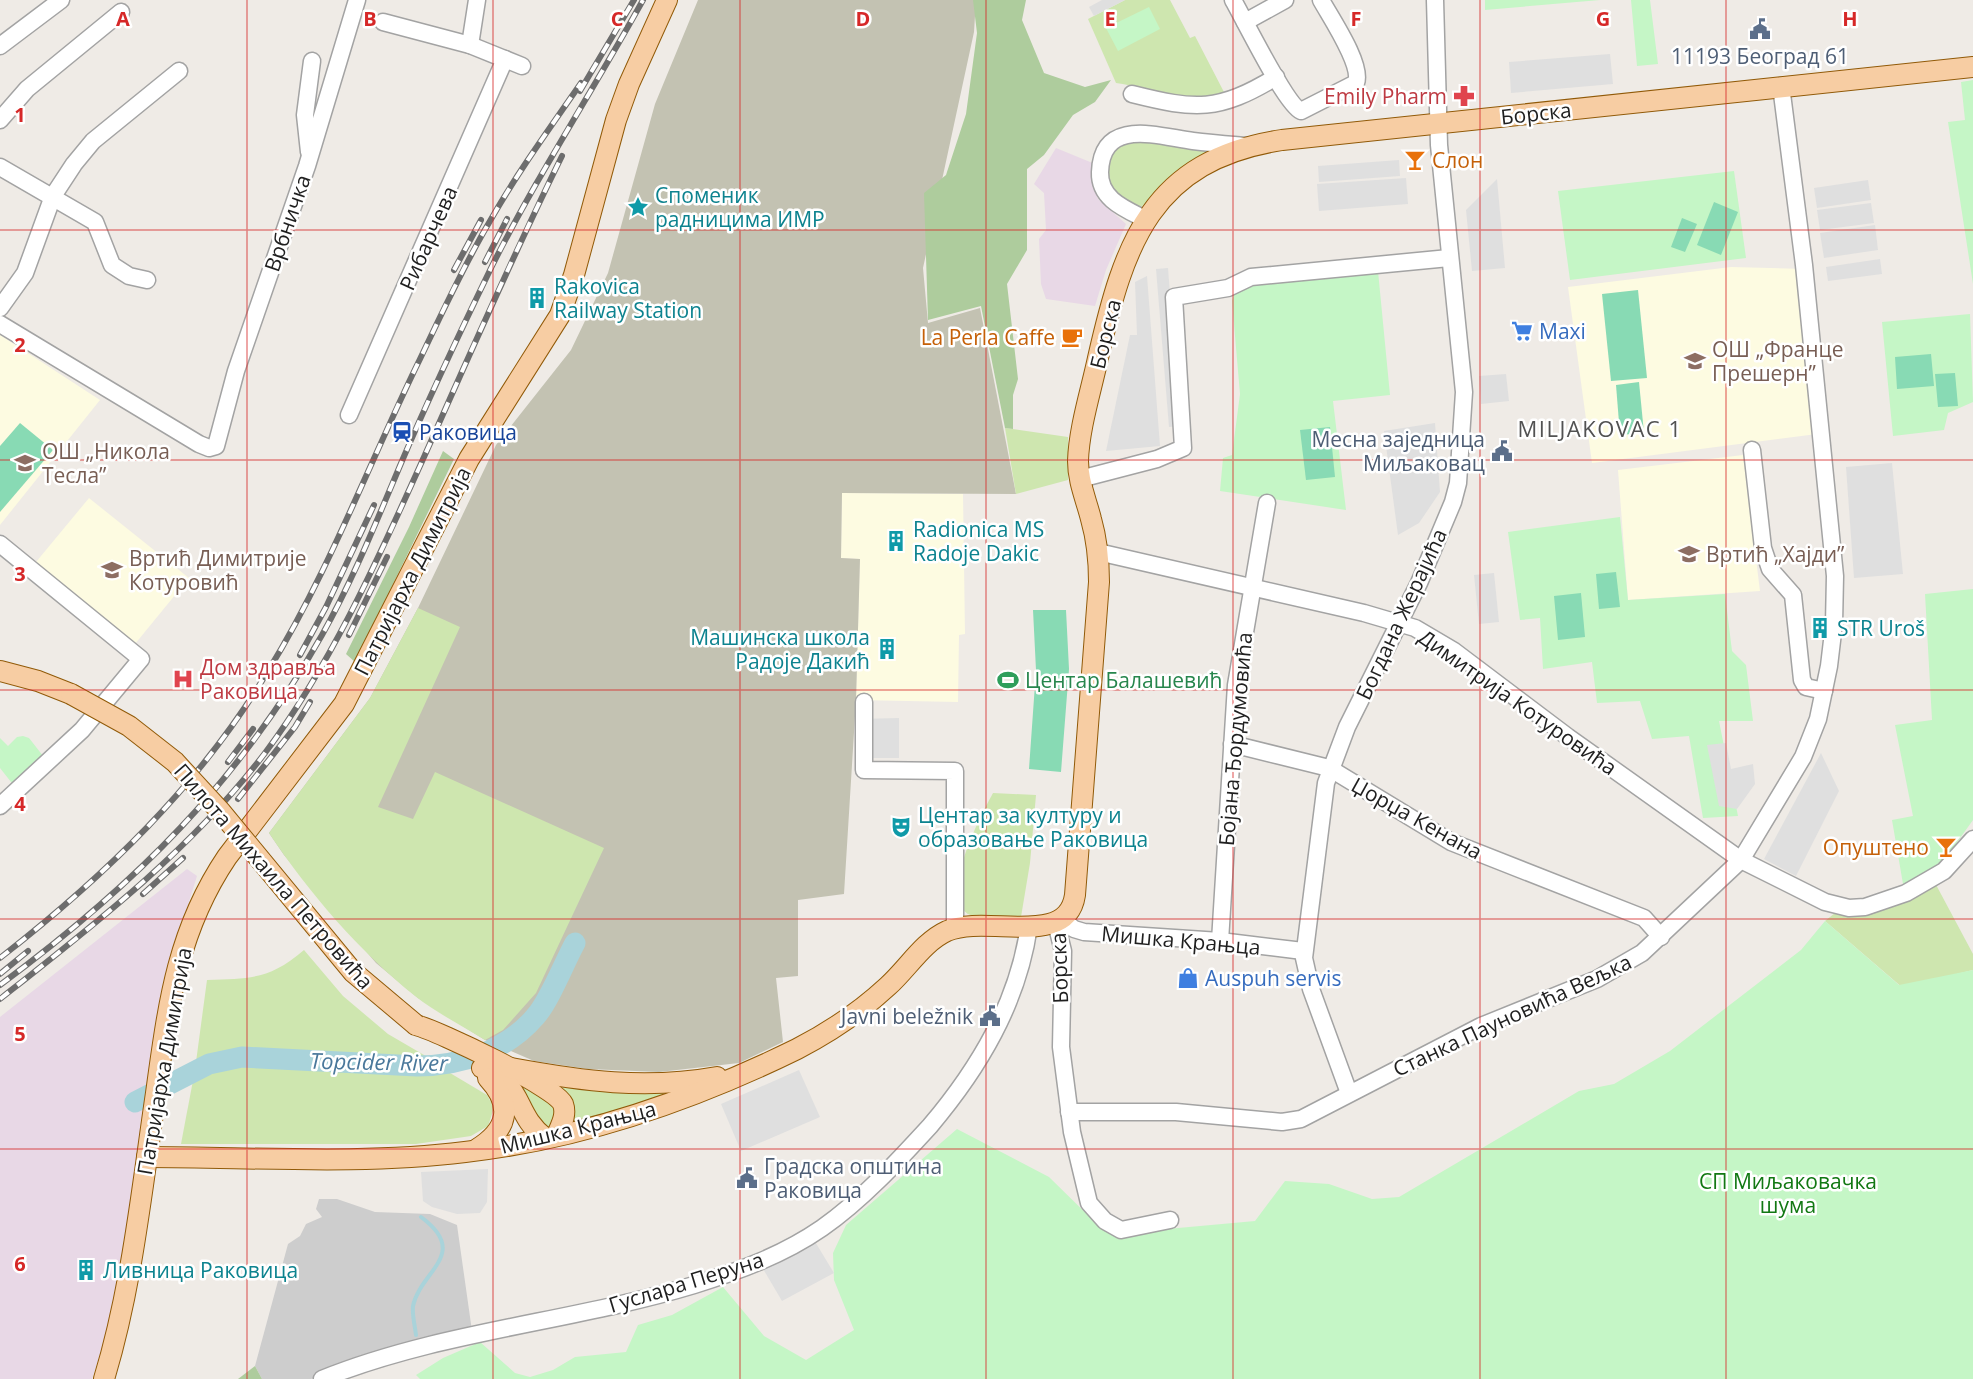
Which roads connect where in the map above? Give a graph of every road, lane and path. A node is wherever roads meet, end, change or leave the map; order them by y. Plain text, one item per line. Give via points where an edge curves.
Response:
1 (62, 0) edge
2 (357, 0) edge
3 (477, 0) edge
4 (667, 0) edge
5 (1233, 0) edge
6 (1285, 0) edge
7 (1321, 0) edge
8 (1435, 0) edge
9 (121, 12) dead end
10 (383, 22) dead end
11 (1245, 22) junction
12 (470, 45) junction
13 (0, 46) edge
14 (505, 59) junction
15 (312, 61) dead end
16 (522, 66) dead end
17 (1973, 67) edge
18 (179, 71) dead end
19 (1276, 77) junction
20 (1781, 86) junction
21 (1132, 93) dead end
22 (0, 120) edge
23 (1437, 123) junction
24 (1249, 146) junction
25 (310, 156) junction
26 (0, 167) edge
27 (53, 196) junction
28 (1145, 219) junction
29 (1449, 258) junction
30 (147, 280) dead end
31 (0, 308) edge
32 (0, 324) edge
33 (349, 415) dead end
34 (1752, 450) dead end
35 (1080, 479) junction
36 (1267, 503) dead end
37 (0, 544) edge
38 (1098, 552) junction
39 (1253, 588) junction
40 (1400, 623) junction
41 (0, 671) edge
42 (1824, 691) junction
43 (864, 702) dead end
44 (1232, 744) junction
45 (1329, 768) junction
46 (0, 806) edge
47 (1973, 839) edge
48 (1741, 860) junction
49 (1060, 922) junction
50 (1029, 926) junction
51 (955, 928) junction
52 (1661, 937) junction
53 (1220, 941) junction
54 (1303, 951) junction
55 (416, 1025) junction
56 (478, 1067) junction
57 (511, 1068) junction
58 (752, 1070) junction
59 (1349, 1093) junction
60 (1069, 1112) junction
61 (551, 1137) junction
62 (474, 1151) junction
63 (147, 1157) junction
64 (1170, 1220) dead end
65 (104, 1379) edge
66 (322, 1379) edge

1 - 13 street
2 - 25 street, Врбничка
3 - 12 street
4 - 63 main road, Патријарха Димитрија via 616,120 560,315 469,459 344,704 227,857 190,924 160,1064
5 - 11 street
6 - 11 street
7 - 19 street via 1357,67 1356,83 1300,111 1294,108
8 - 23 street, Богдана Жерајића
9 - 22 street via 27,89
10 - 12 street
11 - 19 street
12 - 14 street
14 - 16 street
14 - 33 street, Рибарчева
15 - 25 street via 305,115
17 - 20 main road, Борска
18 - 27 street via 93,141
19 - 21 street via 1241,97 1215,105 1181,105
20 - 23 main road, Борска
20 - 42 street, Станка Пауновића Вељка via 1804,265 1834,576 1834,624
23 - 24 main road, Борска
23 - 29 street, Богдана Жерајића
24 - 28 main road, Борска via 1188,175
24 - 28 street via 1140,132 1120,138 1104,156 1101,182 1118,205
25 - 32 street, Врбничка via 236,371 216,446 199,444
26 - 27 street
27 - 30 street via 95,222 116,268
27 - 31 street via 25,273
28 - 35 main road, Борска via 1112,304 1079,448
29 - 35 street via 1251,277 1228,288 1174,297 1183,448
29 - 40 street, Богдана Жерајића via 1464,392 1458,483
34 - 42 street via 1766,558 1770,569 1793,595 1802,680 1806,687
35 - 38 main road, Борска
36 - 39 street, Бојана Ђордумовића
37 - 46 street via 141,659 82,730
38 - 39 street, Димитрија Котуровића
38 - 49 main road, Борска via 1098,597 1075,894 1071,909
39 - 40 street, Димитрија Котуровића
39 - 44 street, Бојана Ђордумовића via 1239,659
40 - 45 street, Богдана Жерајића
40 - 48 street, Димитрија Котуровића via 1454,651
41 - 55 main road, Пилота Михаила Петровића, bridge via 71,694 129,726 175,762 353,972
42 - 48 street, Станка Пауновића Вељка via 1803,757
43 - 51 street via 864,770 955,771
44 - 45 street, Џорџа Кенана
44 - 53 street, Бојана Ђордумовића
45 - 52 street, Џорџа Кенана via 1451,842 1644,918
45 - 54 street, Богдана Жерајића
47 - 48 street, Димитрија Котуровића via 1934,878 1865,907 1825,903
48 - 52 street, Станка Пауновића Вељка
49 - 50 main road, Мишка Крањца
49 - 53 street, Мишка Крањца via 1084,932
49 - 60 street, Борска via 1060,1032
50 - 51 main road, Мишка Крањца via 981,924
50 - 66 street, Гуслара Перуна via 1011,993 994,1035 970,1076 883,1175 821,1229 759,1262 663,1294 412,1348
51 - 58 main road, Мишка Крањца via 934,939 889,986 842,1023
52 - 59 street, Станка Пауновића Вељка via 1616,970 1481,1026
53 - 54 street, Мишка Крањца
54 - 59 street, Богдана Жерајића via 1311,989
55 - 56 main road, Пилота Михаила Петровића via 432,1041
55 - 57 main road, Пилота Михаила Петровића
56 - 61 main road, Пилота Михаила Петровића via 508,1083 528,1122
56 - 62 main road via 502,1097 504,1113 496,1134
57 - 58 main road via 586,1082 641,1084 701,1080
57 - 61 main road, Пилота Михаила Петровића via 559,1099 565,1113
58 - 61 main road, Мишка Крањца via 664,1106
59 - 60 street, Станка Пауновића Вељка via 1308,1116 1282,1122 1176,1112
60 - 64 street, Борска via 1087,1198 1098,1215 1121,1230
61 - 62 main road, Мишка Крањца
62 - 63 main road, Мишка Крањца via 396,1157
63 - 65 main road, Патријарха Димитрија via 124,1296

